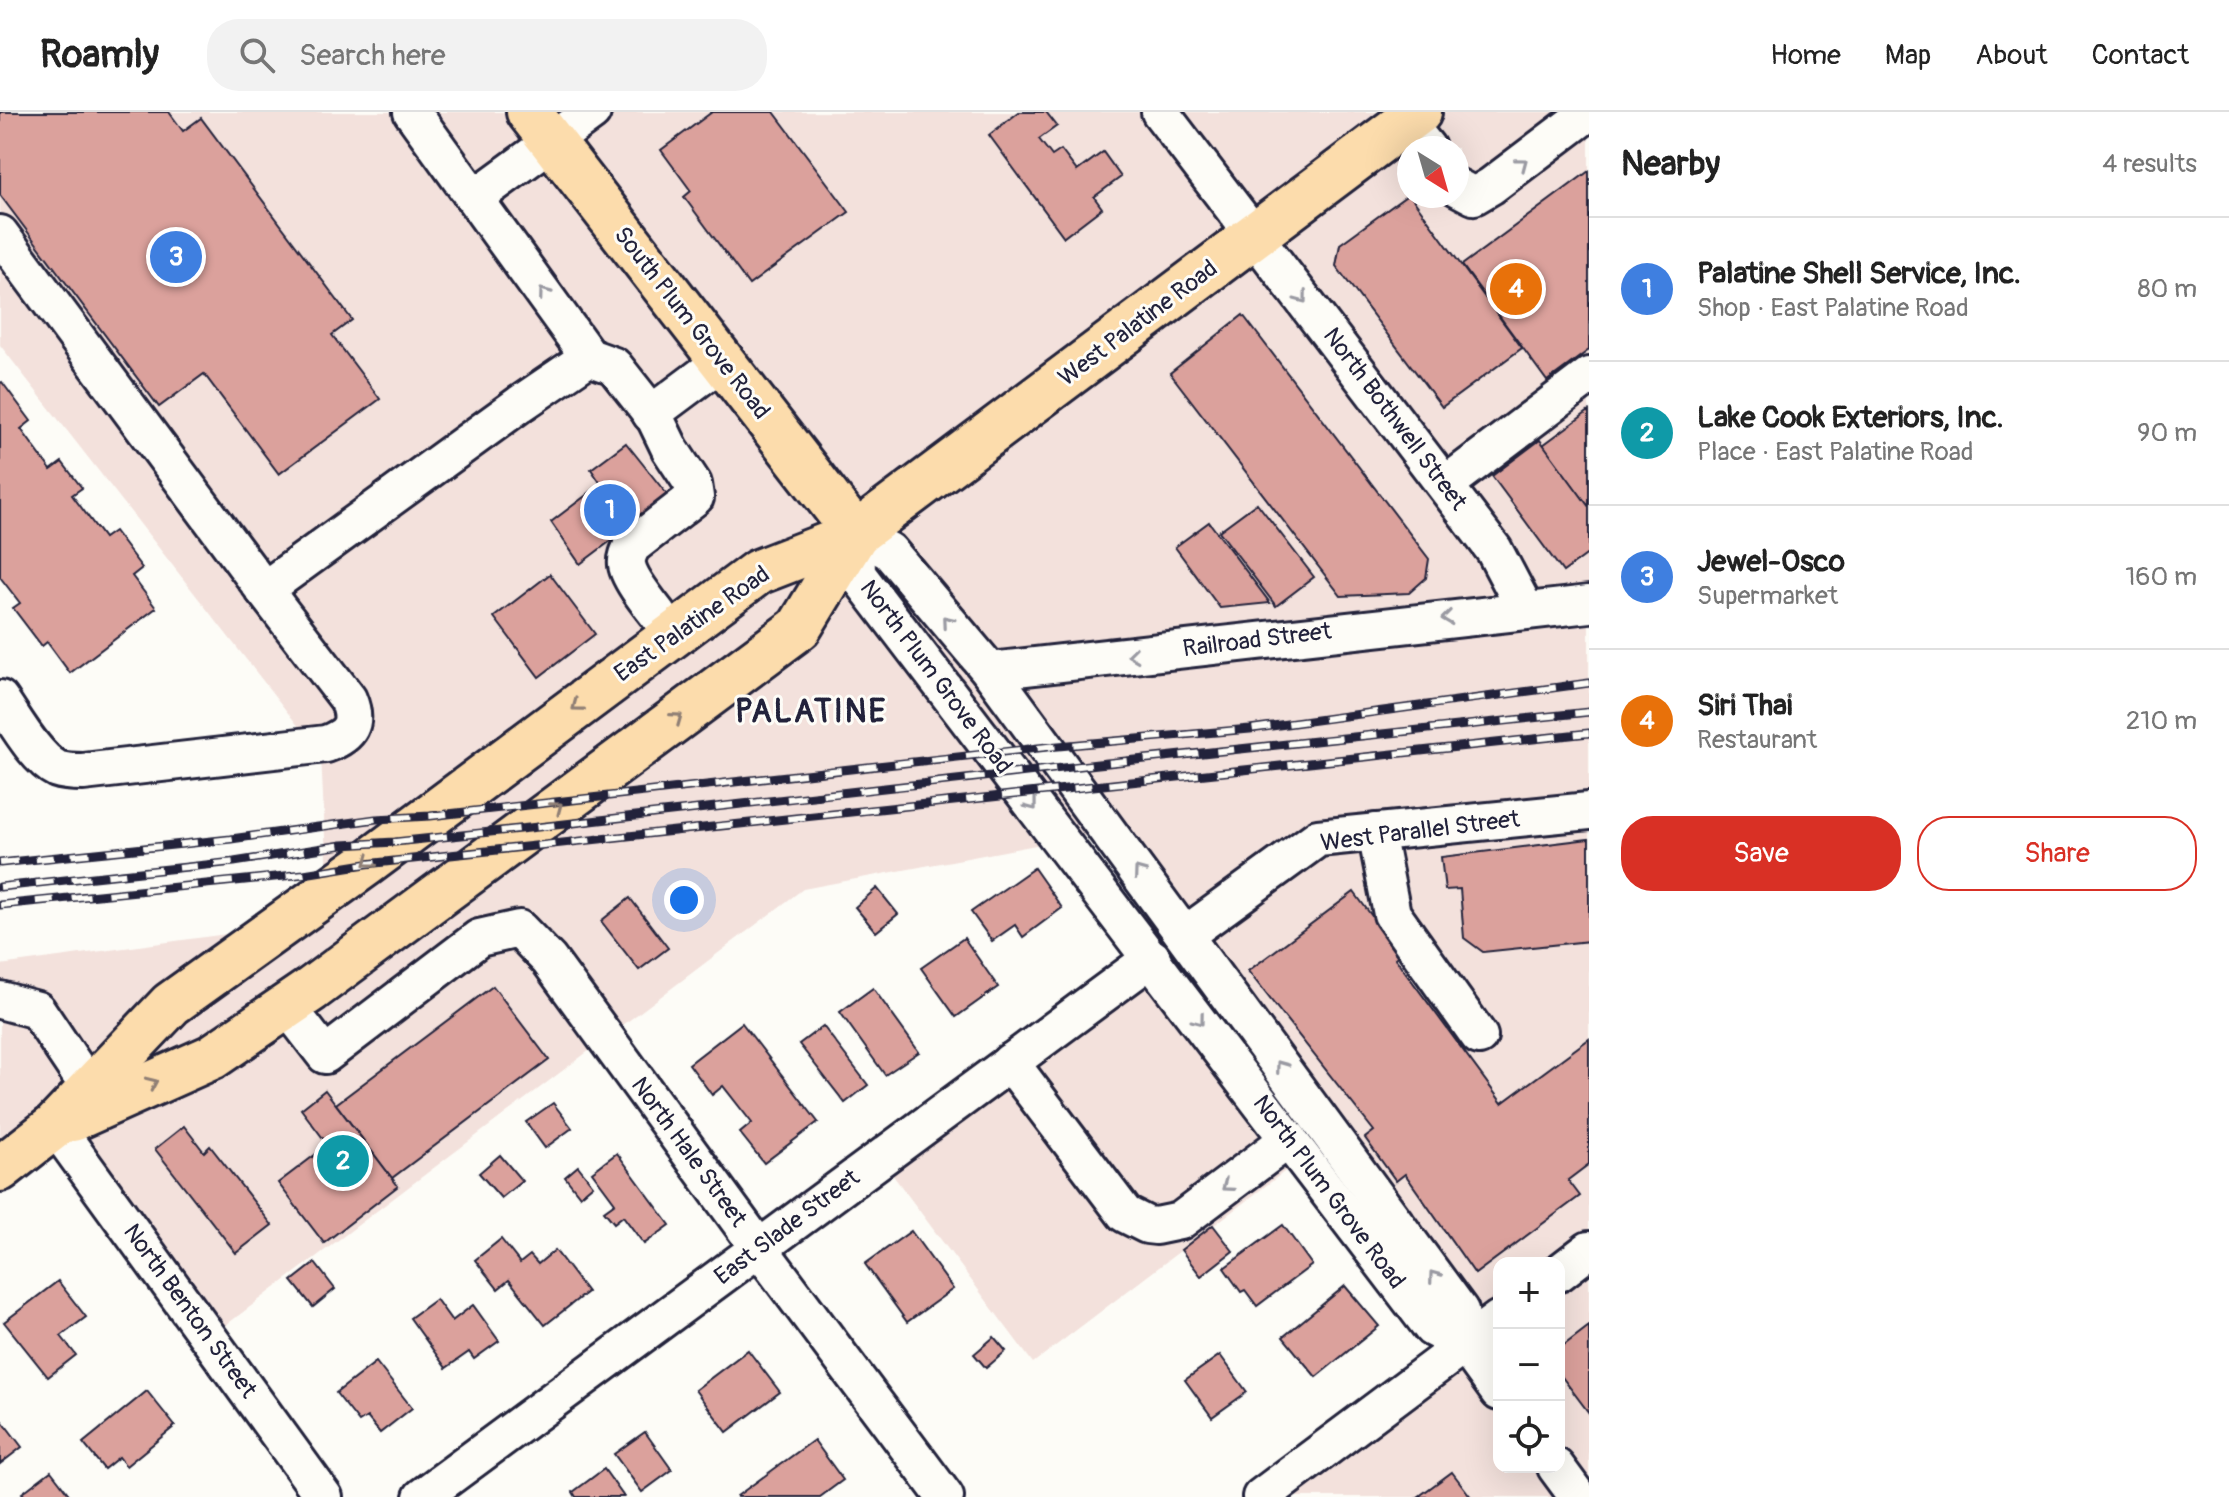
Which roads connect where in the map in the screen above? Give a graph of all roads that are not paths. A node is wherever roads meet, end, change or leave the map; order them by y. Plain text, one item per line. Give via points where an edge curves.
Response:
1 (412, 112) edge
2 (592, 112) edge
3 (1160, 112) edge
4 (1589, 112) edge
5 (540, 126) edge
6 (1417, 127) edge
7 (1469, 193) edge
8 (476, 197) junction
9 (0, 234) edge
10 (1255, 236) junction
11 (589, 357) junction
12 (722, 361) junction
13 (1589, 376) edge
14 (651, 414) junction
15 (1445, 485) junction
16 (856, 534) junction
17 (264, 590) junction
18 (1589, 604) edge
19 (1525, 609) junction
20 (674, 635) junction
21 (990, 671) junction
22 (0, 699) edge
23 (1589, 811) edge
24 (1376, 832) junction
25 (1185, 935) junction
26 (1152, 958) junction
27 (0, 1000) edge
28 (287, 1006) junction
29 (1479, 1036) dead end
30 (1010, 1062) junction
31 (90, 1089) junction
32 (55, 1126) junction
33 (1289, 1139) junction
34 (0, 1169) edge
35 (759, 1248) junction
36 (1589, 1250) edge
37 (1565, 1268) edge
38 (1493, 1324) edge
39 (1465, 1345) junction
40 (1493, 1384) edge
41 (1560, 1473) edge
42 (324, 1497) edge
43 (422, 1497) edge
44 (945, 1497) edge
45 (1261, 1497) edge
46 (1578, 1497) edge

1 - 8 street
2 - 5 street
3 - 10 street, North Bothwell Street
7 -> 4 street via 1474,196 1491,186
5 - 8 street
5 - 12 main road, South Plum Grove Road
6 - 10 main road, West Palatine Road
11 -> 8 street
9 - 17 street
10 -> 15 street, North Bothwell Street
10 - 16 main road, West Palatine Road
11 - 14 street via 614,366
11 - 17 street
12 - 14 street
12 - 16 main road, South Plum Grove Road
13 - 15 street
14 - 20 street via 693,484 695,497 632,546 627,565
15 - 19 street, North Bothwell Street via 1494,550
16 - 20 main road, East Palatine Road via 758,572
21 -> 16 street, North Plum Grove Road via 889,551
16 -> 26 street, North Plum Grove Road via 857,574
28 -> 16 main road, East Palatine Road via 799,628
17 - 22 street via 348,699 354,714 340,739 66,772 42,757
18 - 19 street, Railroad Street
19 -> 21 street, Railroad Street
20 -> 31 main road, East Palatine Road via 171,1004
25 -> 21 street, North Plum Grove Road
23 - 24 street, West Parallel Street
24 - 25 street, West Parallel Street via 1318,838
24 - 29 street via 1392,914
39 -> 25 street, North Plum Grove Road via 1460,1311
26 - 30 street, East Slade Street
26 -> 33 street, North Plum Grove Road
27 - 31 street via 37,1010
32 -> 28 main road, East Palatine Road via 212,1057
28 - 35 street, North Hale Street via 325,1055 479,938 519,929 549,960
33 -> 30 street via 1180,1221 1147,1225 1125,1214
30 - 35 street, East Slade Street
31 - 32 main road, East Palatine Road
32 - 34 main road, East Palatine Road
32 - 42 street, North Benton Street
33 - 39 street, North Plum Grove Road via 1432,1328
35 - 43 street, East Slade Street
35 - 44 street, North Hale Street
36 - 37 street
38 - 39 street
39 - 40 street, North Plum Grove Road
39 - 45 street
41 - 46 street

